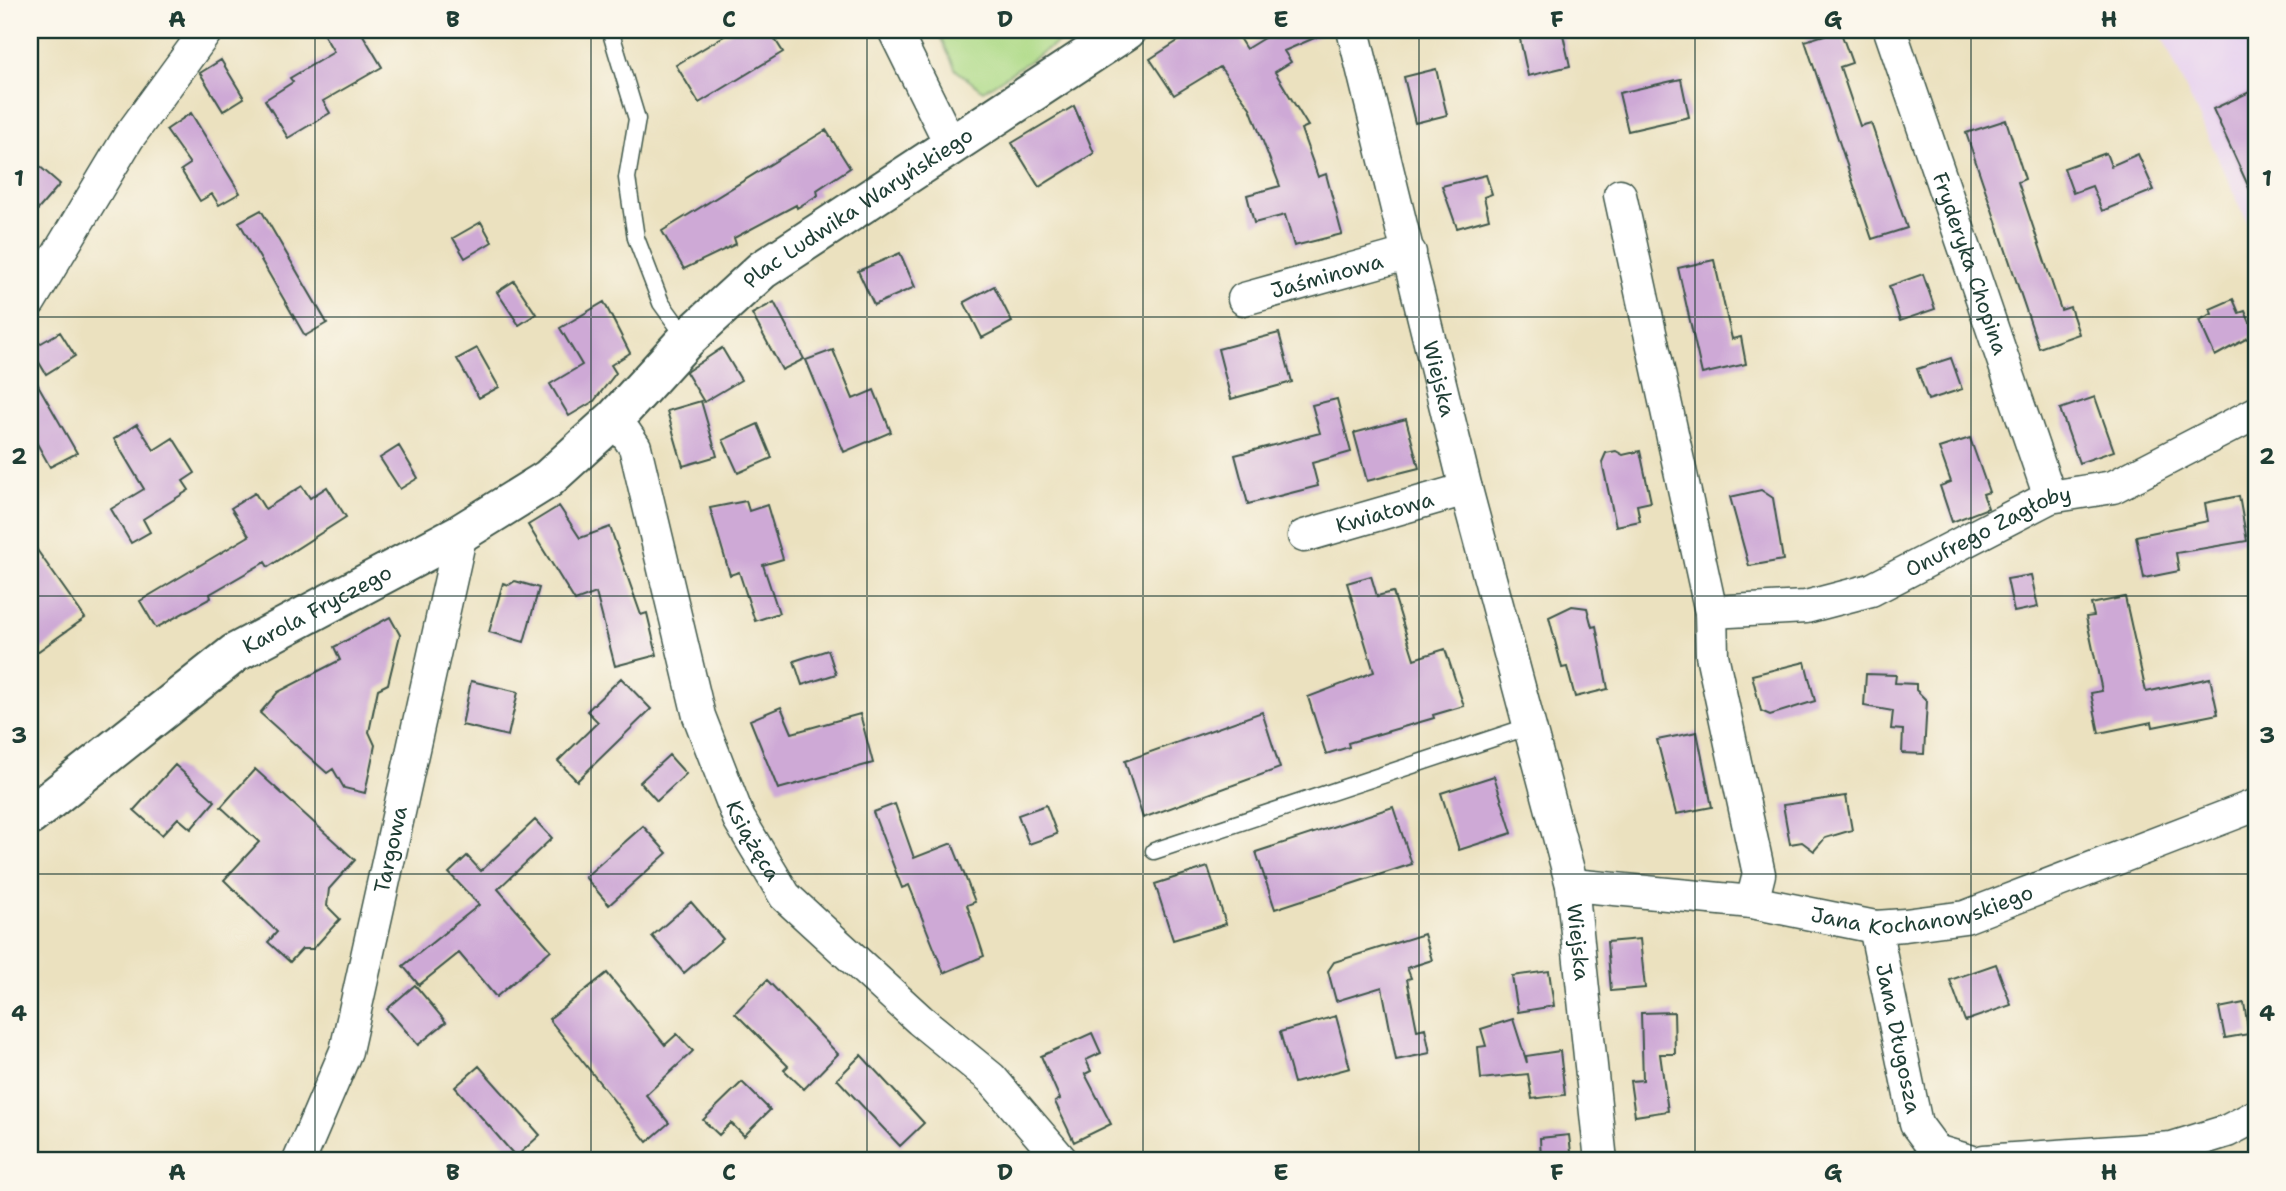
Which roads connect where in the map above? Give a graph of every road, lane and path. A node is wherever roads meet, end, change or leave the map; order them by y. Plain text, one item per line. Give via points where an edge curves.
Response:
1 (207, 30) edge
2 (610, 30) edge
3 (894, 30) edge
4 (1127, 30) edge
5 (1353, 30) edge
6 (1890, 30) edge
7 (951, 145) junction
8 (1620, 195) dead end
9 (1410, 253) junction
10 (1244, 299) dead end
11 (30, 301) edge
12 (687, 339) junction
13 (2256, 413) edge
14 (615, 418) junction
15 (1466, 489) junction
16 (2050, 496) junction
17 (461, 533) junction
18 (1304, 536) dead end
19 (1711, 612) junction
20 (1530, 726) junction
21 (2256, 805) edge
22 (30, 816) edge
23 (1154, 851) dead end
24 (1572, 885) junction
25 (1752, 902) junction
26 (1875, 928) junction
27 (2256, 1116) edge
28 (1931, 1152) edge
29 (2174, 1155) edge
30 (299, 1161) edge
31 (1062, 1161) edge
32 (1601, 1161) edge
33 (1970, 1161) edge
34 (1983, 1161) edge

1 - 11 street via 128,138
2 - 12 lane via 637,119 627,178 636,238 661,303
3 - 7 street
4 - 7 street, Plac Ludwika Waryńskiego
5 - 9 street, Wiejska
6 - 16 street, Fryderyka Chopina
7 - 12 street, Plac Ludwika Waryńskiego via 762,270
8 - 19 street
9 - 10 street, Jaśminowa
9 - 15 street, Wiejska
12 - 14 street, Plac Ludwika Waryńskiego
13 - 16 street, Onufrego Zagłoby via 2113,487
14 - 17 street, Karola Fryczego via 548,479
14 - 31 street, Książęca via 635,447 699,716 739,819 765,863 785,896 920,1020 991,1078
15 - 18 street, Kwiatowa
15 - 20 street, Wiejska
16 - 19 street, Onufrego Zagłoby via 1871,590 1806,607
17 - 22 street, Karola Fryczego via 235,653
17 - 30 street, Targowa via 346,1051
19 - 25 street via 1712,655 1759,874
20 - 23 lane
20 - 24 street, Wiejska
21 - 26 street, Jana Kochanowskiego via 1965,917
24 - 25 street, Jana Kochanowskiego
24 - 32 street, Wiejska
25 - 26 street, Jana Kochanowskiego
26 - 28 street, Jana Długosza via 1916,1124
27 - 29 street
28 - 33 street, Jana Długosza
29 - 34 street

